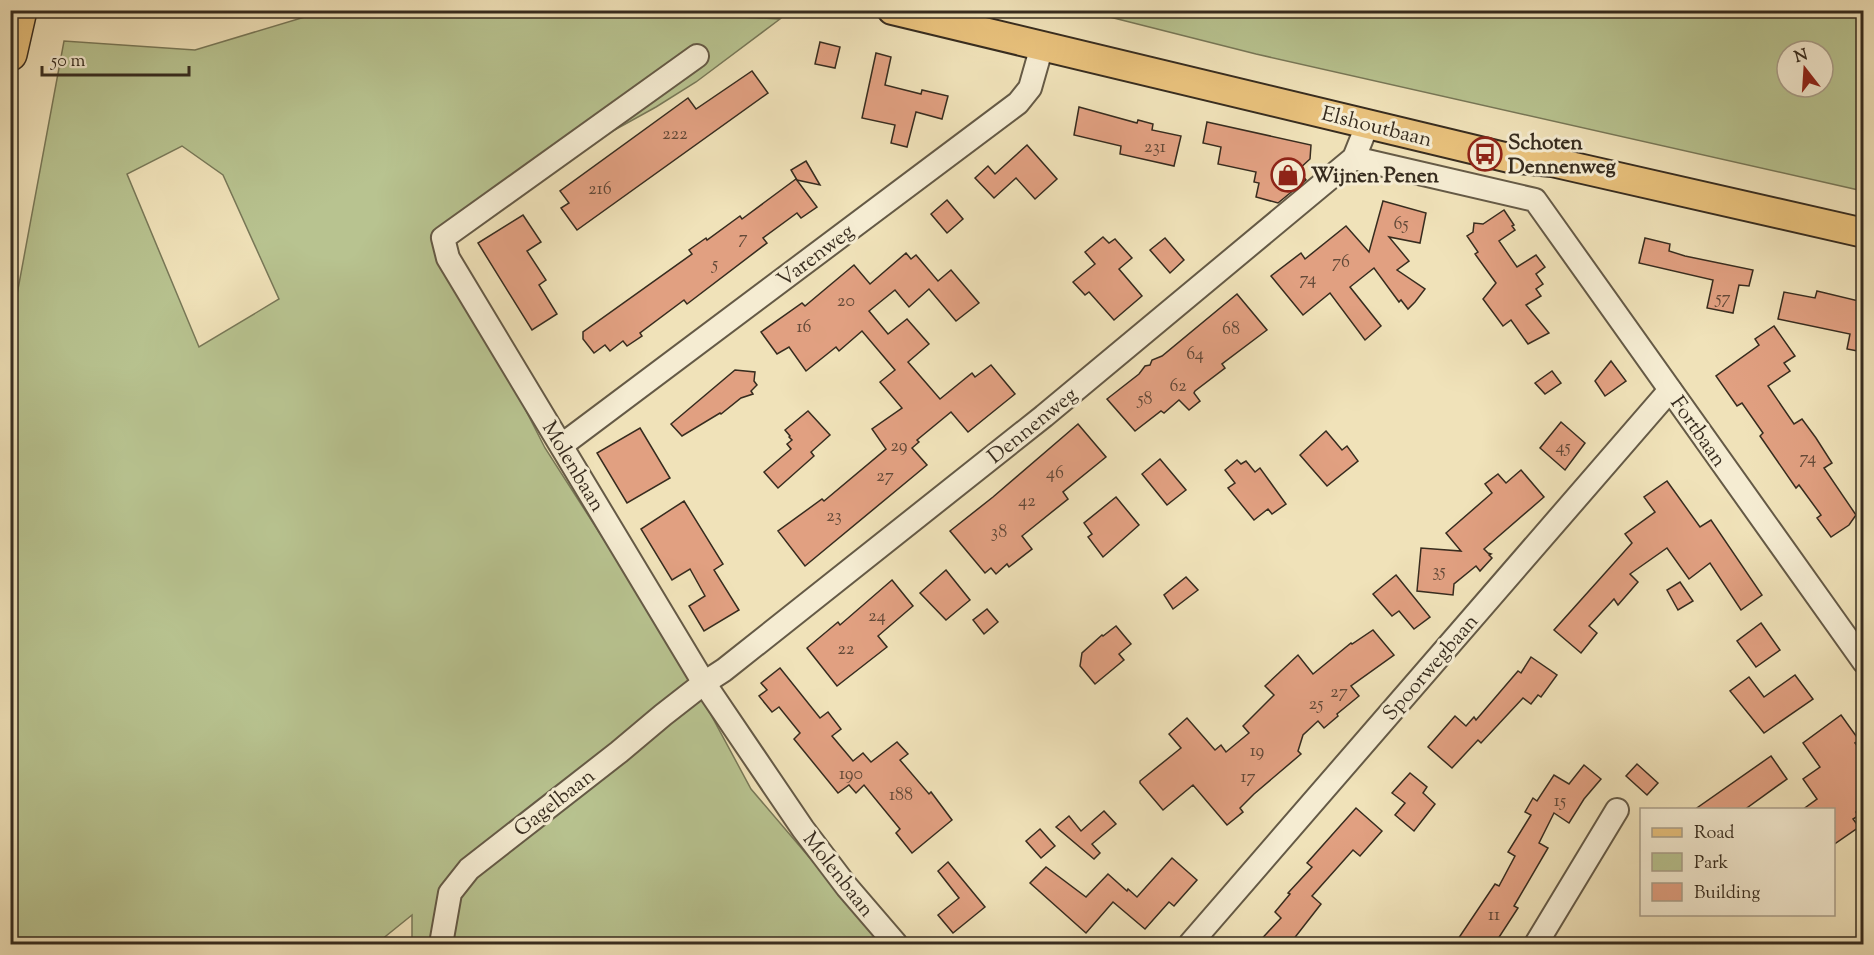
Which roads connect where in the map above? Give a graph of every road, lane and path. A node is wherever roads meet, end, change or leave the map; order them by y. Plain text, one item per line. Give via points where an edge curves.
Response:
1 (20, 10) edge
2 (892, 10) edge
3 (1042, 46) junction
4 (10, 54) edge
5 (697, 56) dead end
6 (1368, 123) junction
7 (1354, 158) junction
8 (1863, 233) edge
9 (1670, 390) junction
10 (562, 445) junction
11 (1863, 662) edge
12 (704, 683) junction
13 (1617, 810) dead end
14 (441, 945) edge
15 (896, 945) edge
16 (1190, 945) edge
17 (1536, 945) edge

1 - 4 highway
2 - 3 main road, Elshoutbaan
3 - 6 main road, Elshoutbaan
3 - 10 street, Varenweg via 1030,88 1018,103
5 - 10 street, Molenbaan via 443,238 448,258
6 - 7 street
6 - 8 main road, Elshoutbaan via 1509,158 1552,162
7 - 9 street, Fortbaan via 1535,200
7 - 12 street, Dennenweg via 1044,416
9 - 11 street, Fortbaan
9 - 16 street, Spoorwegbaan
10 - 12 street, Molenbaan
12 - 14 street, Gagelbaan via 469,868 450,893
12 - 15 street, Molenbaan via 803,829
13 - 17 street

